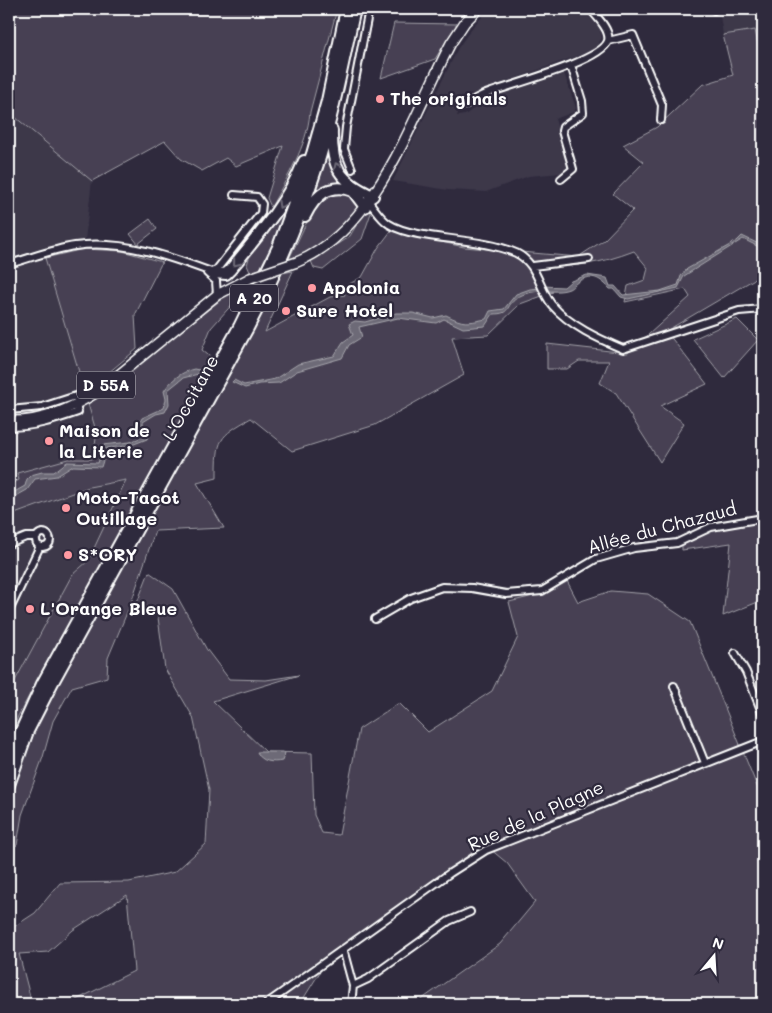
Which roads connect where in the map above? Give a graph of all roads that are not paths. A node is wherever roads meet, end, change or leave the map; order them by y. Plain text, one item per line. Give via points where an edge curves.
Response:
1 (346, 9) edge
2 (355, 9) edge
3 (369, 9) edge
4 (478, 9) edge
5 (590, 9) edge
6 (608, 41) junction
7 (571, 65) junction
8 (462, 106) dead end
9 (332, 112) junction
10 (661, 120) dead end
11 (318, 131) junction
12 (352, 169) dead end
13 (561, 179) dead end
14 (234, 195) dead end
15 (369, 202) junction
16 (290, 240) junction
17 (589, 258) dead end
18 (9, 264) edge
19 (533, 266) junction
20 (200, 268) junction
21 (214, 273) junction
22 (218, 296) junction
23 (763, 309) edge
24 (78, 404) junction
25 (9, 410) edge
26 (9, 420) edge
27 (9, 427) edge
28 (763, 518) edge
29 (36, 537) junction
30 (9, 544) edge
31 (40, 546) junction
32 (9, 611) edge
33 (374, 618) dead end
34 (735, 653) dead end
35 (674, 686) dead end
36 (763, 715) edge
37 (763, 741) edge
38 (9, 757) edge
39 (705, 763) junction
40 (9, 784) edge
41 (470, 912) dead end
42 (343, 949) junction
43 (353, 986) junction
44 (266, 1004) edge
45 (351, 1004) edge

1 - 11 highway, L'Occitane / A 20
2 - 9 highway, L'Occitane / A 20
3 - 12 street via 346,126 344,149
4 - 15 main road, D 55A via 451,43
5 - 6 street via 601,21
6 - 7 street via 599,52
6 - 10 street via 633,35 662,105
7 - 8 street via 481,96
7 - 13 street via 583,113 563,127 573,169
15 -> 9 highway via 337,168 331,148
9 - 16 highway, L'Occitane / A 20 via 318,164
11 -> 21 highway via 291,188 254,244 230,270
11 - 38 highway, L'Occitane / A 20 via 296,202 264,279 42,684
14 - 21 street via 257,197 262,204 261,213
15 - 16 highway via 353,191 341,188 326,190 314,201
15 - 19 street via 390,225 402,230 496,247 515,253
15 - 22 main road, D 55A, bridge via 332,241 298,262 244,281
16 - 40 highway, L'Occitane / A 20 via 249,326 44,699
17 - 19 street
18 - 20 street via 68,247 104,245 128,248
19 - 23 street via 553,306 574,324 623,349 739,311
20 - 21 street
20 - 22 street via 216,281
22 - 24 main road, D 55A via 99,391
24 - 25 street
24 - 26 main road, D 55A via 39,419
24 - 27 street via 44,424
28 - 33 street, Allée du Chazaud via 711,527 677,543 634,548 596,559 542,590 506,594 442,587 411,598
29 - 30 street via 26,537
29 - 31 street
29 - 31 street via 42,533 49,537 48,544
31 - 32 street
34 - 36 street
35 - 39 street
37 - 39 street, Rue de la Plagne
39 - 42 street, Rue de la Plagne via 486,850
41 - 43 street via 449,921 368,979
42 - 43 street
42 - 44 street, Rue de la Plagne
43 - 45 street

